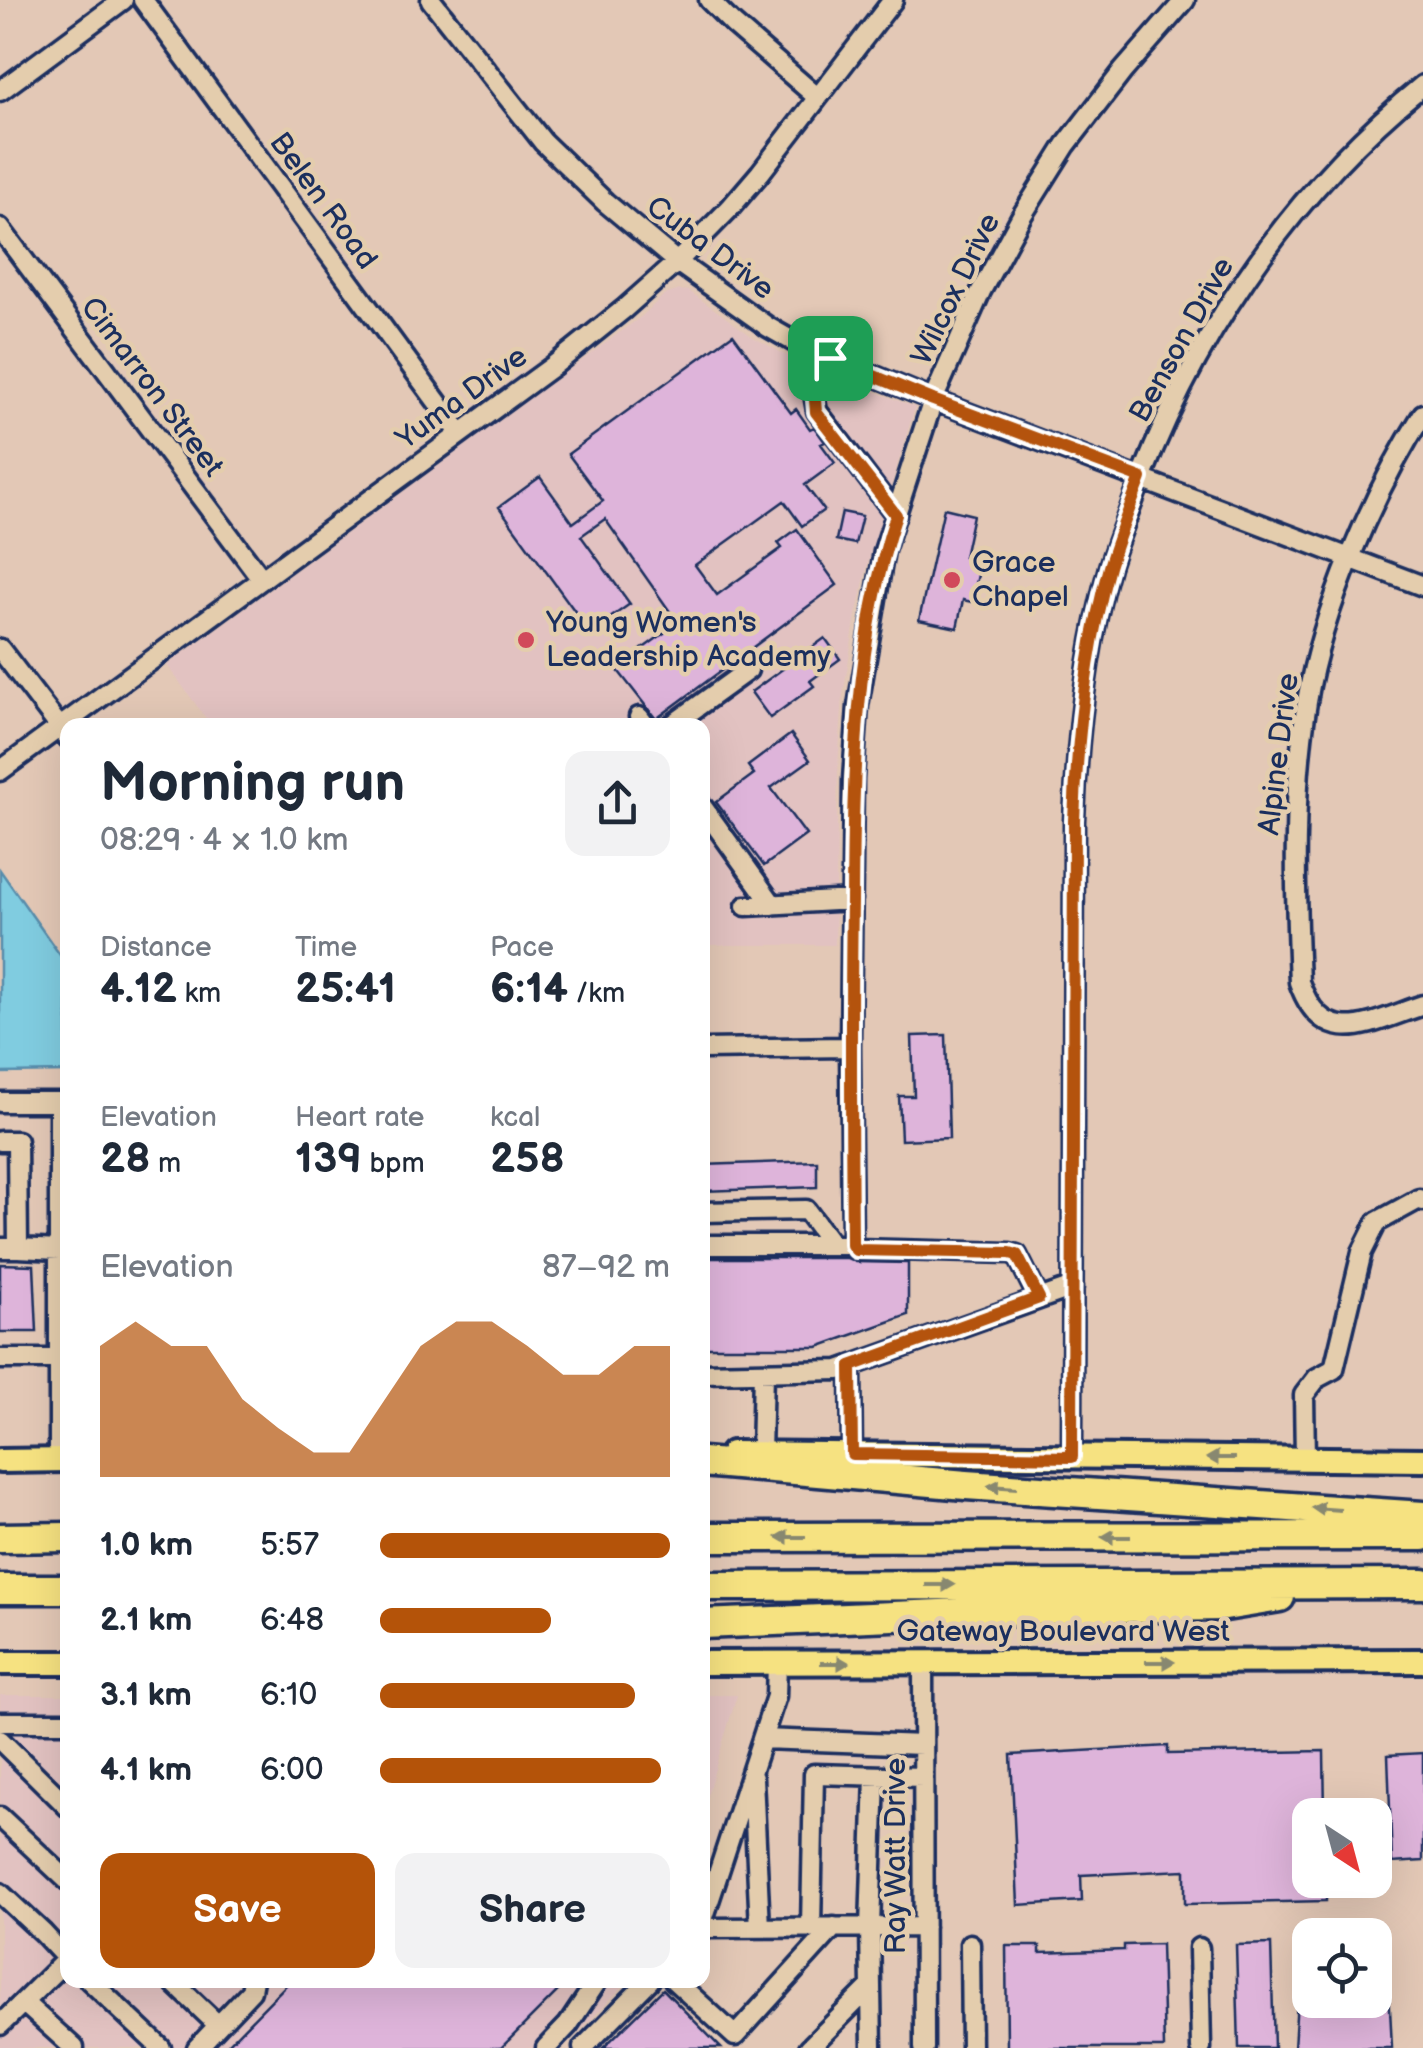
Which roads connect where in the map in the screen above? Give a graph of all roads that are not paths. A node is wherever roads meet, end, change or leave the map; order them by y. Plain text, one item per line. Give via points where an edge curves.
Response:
1 (122, 0) edge
2 (143, 0) edge
3 (431, 0) edge
4 (709, 0) edge
5 (892, 0) edge
6 (1185, 0) edge
7 (1423, 84) edge
8 (0, 91) edge
9 (817, 97) junction
10 (0, 228) edge
11 (677, 262) junction
12 (830, 358) junction
13 (933, 400) junction
14 (1423, 414) edge
15 (460, 433) junction
16 (1141, 478) junction
17 (896, 515) junction
18 (1350, 558) junction
19 (261, 578) junction
20 (1423, 586) edge
21 (0, 649) edge
22 (748, 670) dead end
23 (83, 718) edge
24 (682, 718) edge
25 (60, 728) edge
26 (60, 735) edge
27 (0, 771) edge
28 (710, 817) edge
29 (852, 900) junction
30 (773, 905) junction
31 (746, 906) dead end
32 (1423, 1005) edge
33 (850, 1048) junction
34 (710, 1049) edge
35 (0, 1102) edge
36 (60, 1102) edge
37 (0, 1142) edge
38 (1422, 1195) edge
39 (710, 1212) edge
40 (60, 1213) edge
41 (710, 1245) edge
42 (832, 1245) junction
43 (852, 1245) junction
44 (9, 1248) edge
45 (59, 1250) junction
46 (60, 1256) edge
47 (1073, 1286) junction
48 (1039, 1298) junction
49 (60, 1353) edge
50 (59, 1359) junction
51 (0, 1360) edge
52 (851, 1366) junction
53 (710, 1372) edge
54 (763, 1372) junction
55 (60, 1384) edge
56 (710, 1452) edge
57 (761, 1453) junction
58 (852, 1454) junction
59 (1072, 1457) junction
60 (1305, 1459) junction
61 (1423, 1460) edge
62 (0, 1461) edge
63 (60, 1461) edge
64 (710, 1463) edge
65 (1423, 1516) edge
66 (1423, 1536) edge
67 (710, 1537) edge
68 (0, 1538) edge
69 (60, 1538) edge
70 (1369, 1583) junction
71 (1423, 1584) edge
72 (710, 1586) edge
73 (0, 1589) edge
74 (60, 1589) edge
75 (710, 1624) edge
76 (1423, 1661) edge
77 (0, 1663) edge
78 (60, 1663) edge
79 (710, 1663) edge
80 (776, 1663) junction
81 (923, 1663) junction
82 (0, 1722) edge
83 (60, 1722) edge
84 (0, 1740) edge
85 (762, 1740) junction
86 (813, 1741) junction
87 (923, 1746) junction
88 (753, 1767) junction
89 (814, 1774) junction
90 (875, 1776) junction
91 (923, 1777) junction
92 (60, 1800) edge
93 (0, 1817) edge
94 (60, 1874) edge
95 (0, 1892) edge
96 (710, 1900) edge
97 (710, 1925) edge
98 (812, 1927) junction
99 (834, 1927) junction
100 (870, 1927) junction
101 (924, 1927) junction
102 (760, 1928) junction
103 (970, 1944) dead end
104 (1199, 1948) dead end
105 (60, 1952) edge
106 (60, 1966) edge
107 (871, 1986) junction
108 (97, 1988) edge
109 (179, 1988) edge
110 (245, 1988) edge
111 (593, 1988) edge
112 (642, 1988) edge
113 (683, 1988) edge
114 (23, 2002) junction
115 (0, 2025) edge
116 (218, 2025) junction
117 (74, 2048) edge
118 (161, 2048) edge
119 (197, 2048) edge
120 (546, 2048) edge
121 (583, 2048) edge
122 (809, 2048) edge
123 (872, 2048) edge
124 (924, 2048) edge
125 (971, 2048) edge
126 (1201, 2048) edge

1 - 8 street
2 - 15 street, Belen Road
3 - 11 street, Cuba Drive via 543,142
4 - 9 street
5 - 9 street, Yuma Drive
6 - 13 street, Wilcox Drive via 1078,130 1021,217
7 - 16 street, Benson Drive via 1324,180 1241,284 1176,399
9 - 11 street, Yuma Drive via 740,196
10 - 19 street, Cimarron Street
11 - 12 street, Cuba Drive via 768,327
11 - 15 street, Yuma Drive
12 - 13 street, Cuba Drive
12 - 17 street via 816,412
13 - 16 street, Cuba Drive
13 - 17 street, Wilcox Drive
14 - 18 street, Alpine Drive
15 - 19 street, Yuma Drive
16 - 18 street, Cuba Drive
16 - 47 street, Benson Drive via 1110,566 1076,753
17 - 29 street, Wilcox Drive via 858,706
18 - 20 street, Cuba Drive
18 - 32 street, Alpine Drive via 1308,698 1298,771 1299,982 1306,1002 1343,1028
19 - 23 street, Yuma Drive
21 - 25 street
22 - 24 street
26 - 27 street, Yuma Drive
28 - 30 street
29 - 30 street
29 - 33 street, Wilcox Drive
30 - 31 street
33 - 34 street
33 - 43 street, Wilcox Drive
35 - 36 street
37 - 44 street via 17,1141
38 - 60 street via 1377,1222 1362,1252 1334,1368 1304,1395
39 - 42 street via 806,1210
40 - 45 street
41 - 42 street
42 - 43 street
43 - 48 street via 1010,1253
44 - 45 street
45 - 46 street
47 - 48 street
47 - 59 street, Benson Drive
48 - 52 street
49 - 50 street
50 - 51 street
50 - 55 street
52 - 54 street
52 - 58 street
53 - 54 street
54 - 57 street
56 - 57 main road
57 - 58 main road
58 - 59 main road
60 -> 59 main road
60 - 61 main road
62 - 63 main road
65 -> 64 highway
66 -> 67 highway
68 - 69 highway
70 - 71 highway
72 -> 70 highway
70 - 75 highway via 1225,1606
73 - 74 highway
81 -> 76 main road, Gateway Boulevard West
77 - 78 main road
79 - 80 main road, Gateway Boulevard West
80 -> 81 main road, Gateway Boulevard West
80 - 85 street via 776,1696
81 - 87 street, Ray Watt Drive
82 - 83 street
84 - 92 street
85 - 86 street
85 - 88 street
86 - 87 street
86 - 89 street
87 - 91 street, Ray Watt Drive
88 - 96 street
88 - 102 street
89 - 90 street
89 - 98 street
90 - 91 street
90 - 100 street
91 - 101 street, Ray Watt Drive
93 - 94 street
95 - 105 street
97 - 102 street
98 - 99 street
98 - 102 street
99 - 100 street
99 - 113 street via 736,2036
100 - 101 street
100 - 107 street
101 - 124 street, Ray Watt Drive
103 - 125 street
104 - 126 street
106 - 114 street
107 - 122 street
107 - 123 street
108 - 118 street
109 - 116 street
110 - 116 street
111 - 120 street
112 - 121 street
114 - 115 street
114 - 117 street
116 - 119 street

